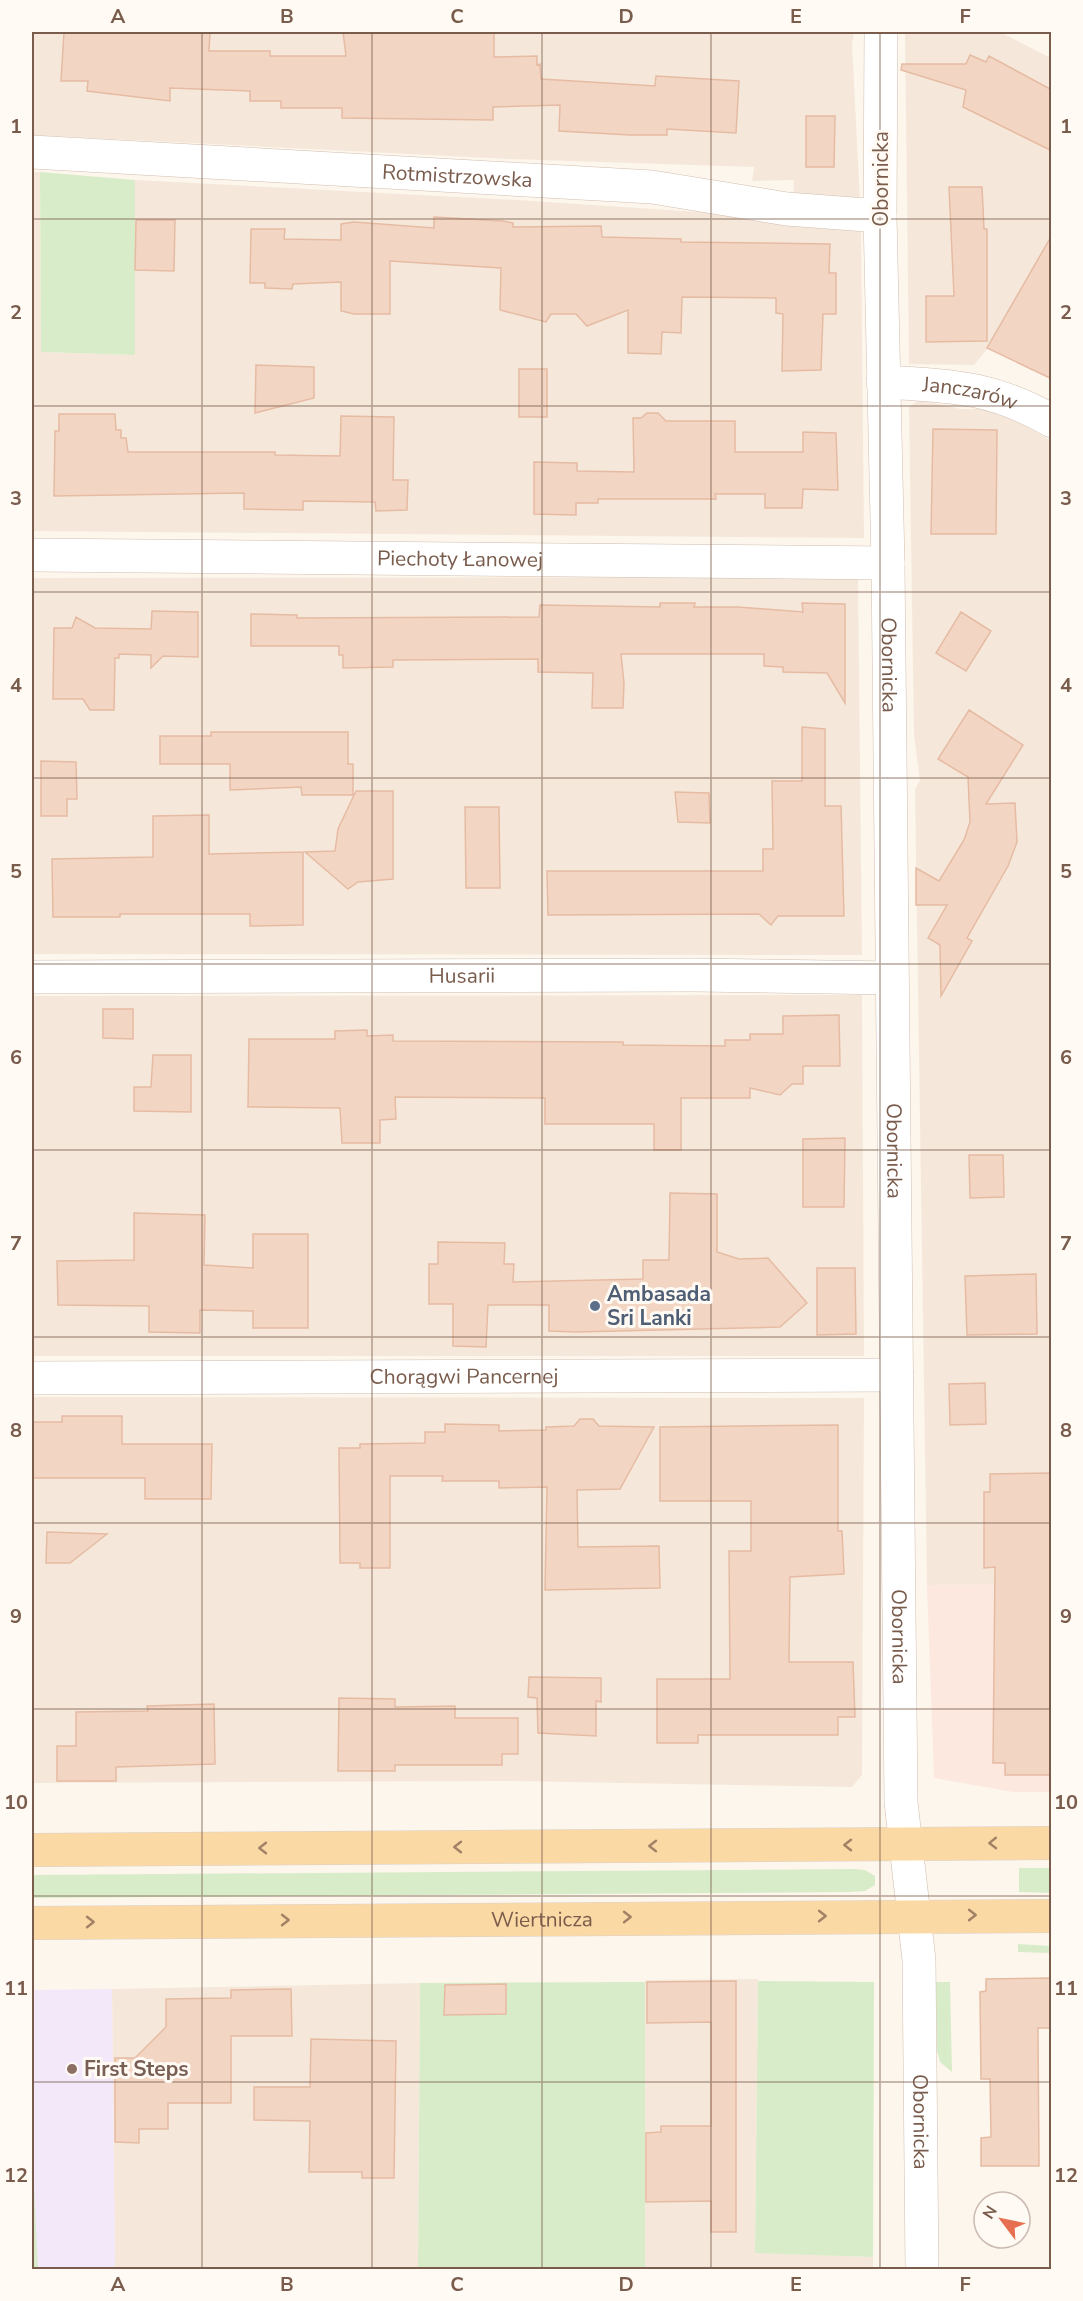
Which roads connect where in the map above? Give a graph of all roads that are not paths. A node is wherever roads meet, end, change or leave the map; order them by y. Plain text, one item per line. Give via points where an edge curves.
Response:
1 (881, 32) edge
2 (32, 152) edge
3 (880, 216) junction
4 (883, 382) junction
5 (1052, 421) edge
6 (32, 555) edge
7 (888, 563) junction
8 (32, 977) edge
9 (892, 978) junction
10 (897, 1374) junction
11 (32, 1378) edge
12 (906, 1844) junction
13 (1052, 1844) edge
14 (32, 1850) edge
15 (914, 1915) junction
16 (1052, 1916) edge
17 (32, 1923) edge
18 (922, 2270) edge

1 - 3 street, Obornicka
2 - 3 street, Rotmistrzowska via 652,187 787,209
3 - 4 street, Obornicka
4 - 5 street, Janczarów via 961,386 992,393
4 - 7 street, Obornicka
6 - 7 street, Piechoty Łanowej
7 - 9 street, Obornicka
8 - 9 street, Husarii
9 - 10 street, Obornicka
10 - 11 street, Chorągwi Pancernej
10 - 12 street, Obornicka via 901,1787
13 -> 12 main road
12 -> 14 main road
12 - 15 street, Obornicka
15 -> 16 main road, Wiertnicza
17 -> 15 main road, Wiertnicza
15 - 18 street, Obornicka via 919,1960

